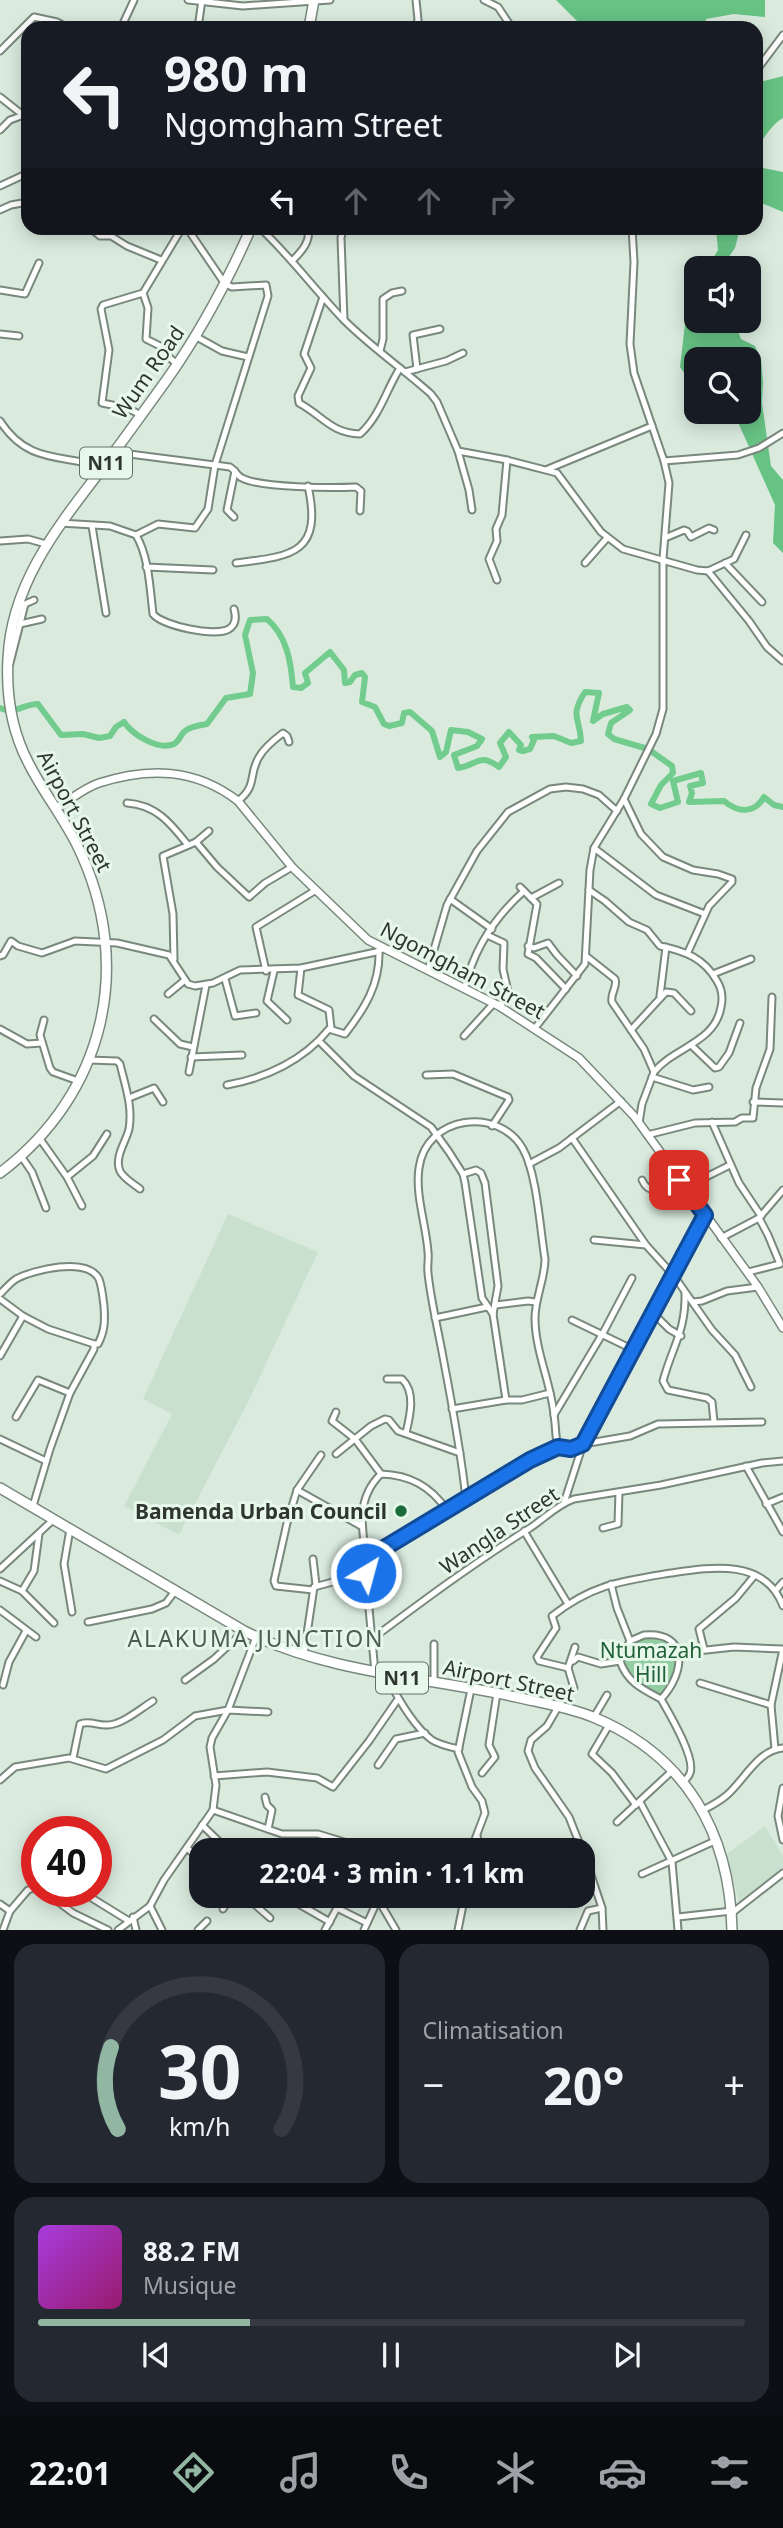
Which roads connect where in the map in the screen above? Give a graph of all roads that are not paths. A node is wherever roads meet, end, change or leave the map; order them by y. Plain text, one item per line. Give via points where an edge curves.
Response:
1 (134, 0) edge
2 (188, 0) edge
3 (330, 0) edge
4 (416, 0) edge
5 (484, 0) edge
6 (314, 1) edge
7 (202, 2) edge
8 (244, 3) edge
9 (30, 21) edge
10 (52, 21) edge
11 (124, 21) edge
12 (199, 21) edge
13 (310, 21) edge
14 (418, 21) edge
15 (507, 21) edge
16 (21, 30) edge
17 (783, 35) edge
18 (0, 51) edge
19 (763, 62) edge
20 (0, 97) edge
21 (21, 114) edge
22 (21, 118) edge
23 (0, 130) edge
24 (21, 176) edge
25 (0, 186) edge
26 (21, 203) edge
27 (0, 210) edge
28 (99, 235) edge
29 (179, 235) edge
30 (189, 235) edge
31 (248, 235) edge
32 (267, 235) edge
33 (308, 235) edge
34 (342, 235) edge
35 (632, 235) edge
36 (161, 260) junction
37 (293, 260) junction
38 (39, 263) dead end
39 (225, 284) junction
40 (0, 290) edge
41 (402, 291) dead end
42 (143, 293) junction
43 (323, 297) junction
44 (344, 320) junction
45 (440, 329) dead end
46 (0, 334) edge
47 (19, 336) dead end
48 (195, 336) junction
49 (380, 351) junction
50 (463, 353) dead end
51 (248, 357) junction
52 (177, 364) junction
53 (417, 369) junction
54 (402, 370) junction
55 (141, 415) junction
56 (0, 421) edge
57 (652, 426) junction
58 (780, 435) edge
59 (783, 442) edge
60 (458, 451) junction
61 (114, 452) junction
62 (507, 460) junction
63 (664, 461) junction
64 (215, 465) junction
65 (103, 467) junction
66 (547, 469) junction
67 (235, 471) junction
68 (308, 486) junction
69 (472, 510) dead end
70 (360, 511) dead end
71 (234, 517) dead end
72 (60, 523) junction
73 (92, 526) junction
74 (713, 530) dead end
75 (136, 535) junction
76 (746, 535) dead end
77 (607, 538) junction
78 (665, 538) junction
79 (0, 541) edge
80 (46, 544) junction
81 (663, 559) junction
82 (236, 563) dead end
83 (585, 563) dead end
84 (725, 563) junction
85 (146, 567) junction
86 (213, 570) dead end
87 (708, 571) junction
88 (497, 580) dead end
89 (34, 600) dead end
90 (762, 602) dead end
91 (234, 608) dead end
92 (106, 613) dead end
93 (42, 619) dead end
94 (20, 624) junction
95 (783, 661) edge
96 (8, 666) junction
97 (14, 724) joint
98 (289, 742) dead end
99 (624, 799) junction
100 (238, 801) junction
101 (127, 803) dead end
102 (56, 808) junction
103 (617, 811) junction
104 (209, 831) dead end
105 (196, 842) junction
106 (188, 845) junction
107 (594, 848) junction
108 (292, 867) junction
109 (559, 883) dead end
110 (316, 890) junction
111 (589, 890) junction
112 (531, 898) junction
113 (450, 899) junction
114 (705, 914) junction
115 (492, 929) junction
116 (487, 935) junction
117 (106, 942) junction
118 (528, 946) junction
119 (666, 947) junction
120 (380, 950) junction
121 (688, 952) junction
122 (0, 956) edge
123 (586, 957) junction
124 (174, 959) junction
125 (751, 959) dead end
126 (301, 968) junction
127 (428, 970) junction
128 (266, 971) junction
129 (274, 971) junction
130 (713, 974) junction
131 (577, 976) junction
132 (225, 979) junction
133 (185, 980) junction
134 (206, 985) junction
135 (465, 987) junction
136 (566, 989) junction
137 (168, 994) dead end
138 (660, 996) junction
139 (772, 997) dead end
140 (497, 1005) junction
141 (691, 1011) dead end
142 (256, 1013) dead end
143 (154, 1019) dead end
144 (44, 1020) dead end
145 (287, 1020) dead end
146 (740, 1023) dead end
147 (331, 1028) junction
148 (535, 1028) junction
149 (0, 1029) edge
150 (631, 1030) junction
151 (464, 1035) dead end
152 (319, 1041) junction
153 (42, 1043) junction
154 (691, 1045) junction
155 (193, 1047) junction
156 (242, 1055) dead end
157 (191, 1056) junction
158 (89, 1060) junction
159 (189, 1072) dead end
160 (426, 1075) dead end
161 (653, 1075) junction
162 (78, 1081) junction
163 (227, 1085) dead end
164 (709, 1087) dead end
165 (129, 1098) junction
166 (621, 1100) junction
167 (163, 1102) dead end
168 (753, 1102) junction
169 (783, 1103) edge
170 (638, 1117) junction
171 (712, 1122) junction
172 (492, 1126) junction
173 (107, 1134) dead end
174 (437, 1134) junction
175 (647, 1135) junction
176 (572, 1138) junction
177 (40, 1139) junction
178 (21, 1156) junction
179 (529, 1164) junction
180 (730, 1165) junction
181 (0, 1173) edge
182 (463, 1174) junction
183 (67, 1177) junction
184 (642, 1180) dead end
185 (679, 1180) junction
186 (684, 1188) junction
187 (140, 1189) dead end
188 (783, 1190) edge
189 (82, 1206) dead end
190 (46, 1208) dead end
191 (705, 1215) junction
192 (760, 1217) junction
193 (710, 1223) junction
194 (699, 1226) junction
195 (721, 1238) junction
196 (594, 1240) dead end
197 (646, 1245) junction
198 (782, 1264) edge
199 (748, 1272) junction
200 (674, 1276) junction
201 (632, 1278) dead end
202 (758, 1287) junction
203 (685, 1293) junction
204 (0, 1297) edge
205 (536, 1302) junction
206 (496, 1305) junction
207 (695, 1305) junction
208 (487, 1307) junction
209 (653, 1313) junction
210 (493, 1314) junction
211 (23, 1316) junction
212 (435, 1318) junction
213 (572, 1320) dead end
214 (783, 1328) edge
215 (603, 1334) junction
216 (681, 1336) junction
217 (94, 1344) junction
218 (634, 1350) junction
219 (0, 1356) edge
220 (387, 1379) dead end
221 (751, 1387) dead end
222 (70, 1393) junction
223 (550, 1393) junction
224 (506, 1400) junction
225 (452, 1409) junction
226 (337, 1412) dead end
227 (554, 1415) junction
228 (16, 1417) dead end
229 (714, 1422) junction
230 (762, 1422) dead end
231 (406, 1433) junction
232 (355, 1439) junction
233 (0, 1440) edge
234 (583, 1444) junction
235 (558, 1447) junction
236 (460, 1453) junction
237 (336, 1454) dead end
238 (321, 1455) dead end
239 (46, 1461) junction
240 (783, 1461) edge
241 (746, 1466) junction
242 (381, 1474) junction
243 (0, 1488) edge
244 (297, 1490) junction
245 (619, 1492) junction
246 (783, 1497) edge
247 (466, 1499) junction
248 (564, 1503) junction
249 (766, 1504) junction
250 (33, 1506) junction
251 (447, 1510) junction
252 (54, 1519) junction
253 (361, 1525) junction
254 (70, 1528) junction
255 (603, 1528) dead end
256 (524, 1531) junction
257 (783, 1532) edge
258 (39, 1534) junction
259 (313, 1559) dead end
260 (367, 1562) junction
261 (0, 1569) edge
262 (366, 1573) junction
263 (755, 1575) junction
264 (0, 1581) edge
265 (783, 1582) edge
266 (611, 1584) junction
267 (314, 1588) junction
268 (776, 1590) junction
269 (22, 1591) junction
270 (175, 1591) junction
271 (568, 1604) junction
272 (783, 1606) edge
273 (0, 1610) edge
274 (72, 1612) dead end
275 (88, 1622) dead end
276 (54, 1623) dead end
277 (26, 1631) junction
278 (244, 1631) junction
279 (36, 1637) dead end
280 (256, 1637) junction
281 (372, 1639) junction
282 (630, 1641) junction
283 (434, 1644) dead end
284 (576, 1647) dead end
285 (783, 1648) edge
286 (704, 1649) junction
287 (679, 1653) junction
288 (303, 1655) junction
289 (620, 1661) junction
290 (569, 1665) junction
291 (375, 1672) junction
292 (386, 1675) junction
293 (185, 1680) dead end
294 (434, 1682) junction
295 (699, 1683) dead end
296 (3, 1685) dead end
297 (471, 1689) junction
298 (497, 1693) junction
299 (607, 1695) dead end
300 (398, 1699) junction
301 (661, 1699) junction
302 (153, 1701) dead end
303 (771, 1705) junction
304 (557, 1706) junction
305 (228, 1710) junction
306 (268, 1712) dead end
307 (594, 1717) junction
308 (609, 1725) junction
309 (425, 1733) junction
310 (459, 1748) junction
311 (783, 1748) edge
312 (775, 1749) junction
313 (73, 1758) junction
314 (378, 1765) dead end
315 (672, 1772) junction
316 (482, 1773) dead end
317 (214, 1776) junction
318 (0, 1780) edge
319 (683, 1782) junction
320 (783, 1788) edge
321 (265, 1797) dead end
322 (638, 1803) junction
323 (213, 1810) junction
324 (703, 1810) junction
325 (617, 1822) dead end
326 (202, 1825) junction
327 (268, 1829) junction
328 (476, 1834) junction
329 (216, 1838) edge
330 (331, 1838) edge
331 (475, 1838) edge
332 (477, 1838) edge
333 (578, 1838) edge
334 (717, 1840) junction
335 (783, 1840) edge
336 (188, 1849) joint
337 (672, 1862) junction
338 (783, 1873) edge
339 (642, 1874) dead end
340 (595, 1887) edge
341 (21, 1899) edge
342 (0, 1904) edge
343 (150, 1906) junction
344 (65, 1907) edge
345 (109, 1907) edge
346 (259, 1908) edge
347 (306, 1908) edge
348 (375, 1908) edge
349 (385, 1908) edge
350 (462, 1908) edge
351 (602, 1908) junction
352 (10, 1911) junction
353 (732, 1912) junction
354 (678, 1917) junction
355 (270, 1918) dead end
356 (131, 1919) junction
357 (207, 1921) dead end
358 (330, 1922) junction
359 (366, 1926) edge
360 (200, 1929) edge
361 (3, 1930) edge
362 (108, 1930) edge
363 (118, 1930) edge
364 (136, 1930) edge
365 (162, 1930) edge
366 (325, 1930) edge
367 (396, 1930) edge
368 (458, 1930) edge
369 (580, 1930) edge
370 (603, 1930) edge
371 (678, 1930) edge
372 (732, 1930) edge

1 - 11 street
2 - 7 street
3 - 6 street
4 - 14 street
5 - 15 street via 498,7
6 - 8 street
6 - 13 highway
7 - 8 street
7 - 12 street
9 - 10 street via 34,17
16 - 18 street
17 - 19 street
20 - 21 street
22 - 23 street via 10,120
24 - 25 street
26 - 27 street
28 - 36 street via 111,236
29 - 36 street
30 - 39 street
31 - 39 highway, Wum Road / N11
32 - 37 street
33 - 37 street via 304,249
34 - 44 street
35 - 57 street via 629,344
36 - 42 street
37 - 43 street
38 - 40 street via 25,294
39 - 48 highway, Wum Road / N11
39 - 51 street via 267,287 265,312
41 - 49 street via 383,299
42 - 52 street via 148,308 146,339
42 - 55 street via 101,309 109,351 102,403
43 - 44 street
43 - 54 street via 304,354 311,368 299,403 337,430 360,434 376,416 392,379
44 - 49 street
45 - 53 street via 413,335
46 - 47 street
48 - 51 street via 222,351
48 - 52 highway, Wum Road / N11
49 - 54 street
50 - 53 street
51 - 64 street
52 - 55 highway, Wum Road / N11
53 - 54 street
54 - 60 street via 437,402
55 - 61 highway, Wum Road / N11
56 - 65 street via 16,442 34,453
57 - 63 street
57 - 66 street
58 - 59 street
58 - 63 street via 738,455
60 - 62 street
60 - 69 street
61 - 64 street
61 - 65 highway, Wum Road / N11
62 - 66 street
62 - 88 street via 501,520 489,559
63 - 78 street via 668,483
64 - 67 street
64 - 75 street via 208,509 198,526 158,524
65 - 72 highway, Wum Road / N11
66 - 77 street via 563,478
67 - 68 street via 251,481
67 - 71 street via 228,510
68 - 70 street via 360,487
68 - 82 street via 312,520 303,544 286,555
72 - 73 street
72 - 80 highway, Wum Road / N11
73 - 75 street via 110,526
73 - 92 street
74 - 78 street via 691,537 684,530
75 - 85 street
76 - 84 street via 735,557
77 - 81 street via 624,549
77 - 83 street
78 - 81 street
79 - 80 street via 28,538
80 - 96 highway, Wum Road / N11 via 19,602
81 - 87 street
81 - 99 street via 661,722
84 - 87 street
84 - 90 street
85 - 86 street
85 - 91 street via 153,614 161,620 203,632 226,631 234,624
87 - 95 street
89 - 94 street via 25,603
93 - 94 street
94 - 96 street
96 - 97 highway, Wum Road / N11
97 - 102 highway, Airport Street / N11 via 30,767
98 - 100 street via 283,733 260,754 253,785
99 - 103 street
99 - 114 street via 641,834 663,858 732,879
100 - 102 main road, Ngomgham Street via 187,775 136,774 99,783
100 - 108 main road, Ngomgham Street
101 - 106 street via 161,814
102 - 117 highway, Airport Street / N11 via 90,873
103 - 107 street
103 - 113 street via 599,795 566,787 550,789 519,804 477,851
104 - 105 street
105 - 106 street
105 - 108 street via 249,897
106 - 124 street via 163,857 173,914
107 - 111 street
107 - 114 street via 656,895
108 - 110 main road, Ngomgham Street
109 - 112 street
110 - 120 main road, Ngomgham Street
110 - 128 street via 256,927
111 - 119 street
111 - 123 street
112 - 115 street via 522,889
112 - 118 street via 537,906
113 - 115 street
113 - 127 street
114 - 121 street
115 - 116 street
116 - 135 street via 472,961
116 - 140 street via 504,943 509,996
117 - 122 street via 75,941 42,953 11,941
117 - 124 street
117 - 158 highway, Airport Street / N11 via 105,1006
118 - 131 street via 548,943
118 - 136 street via 528,954
119 - 121 street
119 - 138 street
120 - 126 street
120 - 127 main road, Ngomgham Street
120 - 147 street via 376,981 363,1011 345,1034
121 - 130 street
123 - 131 street
123 - 150 street via 615,979 612,1002
124 - 133 street
125 - 130 street
126 - 129 street
126 - 147 street via 298,995 329,1010
127 - 135 main road, Ngomgham Street
128 - 129 street
128 - 132 street via 240,970
129 - 145 street via 267,1001
130 - 154 street via 721,988 721,1011 717,1023
131 - 136 street
132 - 134 street
132 - 142 street via 235,1016
133 - 134 street via 192,986
133 - 137 street
134 - 155 street
135 - 140 main road, Ngomgham Street
136 - 148 street
138 - 141 street via 674,993
138 - 150 street
139 - 168 street via 770,1049
140 - 148 main road, Ngomgham Street
140 - 151 street
143 - 155 street via 180,1044
144 - 153 street
146 - 154 street via 719,1068
147 - 152 street
148 - 166 main road, Ngomgham Street via 579,1058
149 - 153 street via 24,1042
150 - 161 street
152 - 163 street via 283,1067
152 - 174 street via 354,1076
153 - 162 street via 51,1070
154 - 161 street via 665,1059
155 - 157 street
156 - 157 street
157 - 159 street
158 - 162 highway, Airport Street / N11
158 - 165 street via 119,1062
160 - 172 street via 453,1074 509,1097
161 - 164 street via 693,1090
161 - 170 street
162 - 177 highway, Airport Street / N11
165 - 167 street via 154,1088
165 - 187 street via 128,1131 119,1167
166 - 170 main road, Ngomgham Street
166 - 176 street
168 - 169 street
168 - 171 street via 752,1118
170 - 175 main road, Ngomgham Street
171 - 175 street
171 - 180 street
172 - 174 street via 465,1122
172 - 179 street via 513,1136
173 - 183 street via 93,1156
174 - 182 street
174 - 212 street via 424,1149 417,1181
175 - 185 main road, Ngomgham Street
176 - 179 street
176 - 197 street
177 - 178 highway, Airport Street / N11
177 - 183 street
178 - 181 highway, Airport Street / N11
178 - 190 street
179 - 205 street via 545,1259
180 - 186 street
180 - 192 street
182 - 206 street via 476,1170 485,1183 498,1286
182 - 208 street via 477,1275
183 - 189 street
184 - 185 street via 650,1190
185 - 186 main road, Ngomgham Street
186 - 191 main road, Ngomgham Street
188 - 192 street
191 - 193 main road, Ngomgham Street
191 - 194 street
192 - 195 street
192 - 198 street
193 - 194 street
193 - 195 main road, Ngomgham Street
194 - 200 street
195 - 199 main road, Ngomgham Street
196 - 197 street
197 - 200 street
198 - 199 street
199 - 202 main road, Ngomgham Street
200 - 203 street
200 - 209 street
201 - 215 street
202 - 207 street via 727,1291
202 - 214 main road, Ngomgham Street
203 - 207 street
203 - 216 street
204 - 211 street
204 - 217 street via 13,1281 36,1270 69,1266 90,1270 98,1277 103,1295 104,1334
205 - 206 street
205 - 223 street via 535,1320
206 - 210 street
207 - 221 street via 739,1360
208 - 210 street
208 - 212 street
209 - 216 street
209 - 218 street
210 - 224 street
211 - 217 street
211 - 219 street
212 - 225 street
213 - 215 street
215 - 218 street
215 - 227 street
216 - 229 street via 669,1359 665,1387 707,1398 712,1402
217 - 222 street
218 - 234 street
220 - 231 street via 405,1382 411,1410
222 - 228 street via 38,1380
222 - 239 street
223 - 224 street
223 - 227 street
224 - 225 street
225 - 236 street
226 - 232 street via 332,1421
227 - 235 street
229 - 230 street
229 - 234 street via 658,1424 630,1436
231 - 232 street via 385,1419
231 - 236 street
232 - 237 street
232 - 242 street
233 - 239 street
234 - 235 street via 571,1449
234 - 248 street
235 - 247 street
236 - 247 street
238 - 244 street
239 - 250 street
240 - 241 street, Wangla Street
241 - 245 street, Wangla Street
241 - 249 street
242 - 251 street via 421,1483
242 - 253 street via 367,1493
243 - 250 highway, Airport Street / N11
244 - 253 street
244 - 267 street via 274,1584
245 - 248 street, Wangla Street
245 - 255 street via 618,1524
246 - 249 street
247 - 251 street
248 - 256 street, Wangla Street
249 - 257 street
250 - 252 highway, Airport Street / N11
251 - 260 street
252 - 254 highway, Airport Street / N11
252 - 258 street
253 - 260 street
254 - 270 highway, Airport Street / N11
254 - 274 street via 64,1564
256 - 271 street
256 - 281 street, Wangla Street
258 - 261 street
258 - 269 street via 34,1571
259 - 267 street
260 - 262 street
262 - 267 street
262 - 281 street
263 - 266 street via 724,1567
263 - 268 street
263 - 286 street via 699,1629
264 - 269 street
265 - 268 street
266 - 271 street
266 - 282 street
267 - 288 street
268 - 272 street
269 - 276 street
270 - 275 street via 166,1603 152,1609
270 - 278 highway, Airport Street / N11
271 - 290 street via 552,1616 556,1628 537,1657
273 - 277 street
277 - 279 street
277 - 296 street
278 - 280 highway, Airport Street / N11
278 - 293 street
280 - 288 highway, Airport Street / N11
280 - 305 street
281 - 291 street
282 - 287 street via 661,1635 672,1640
282 - 289 street
283 - 294 street
284 - 290 street
285 - 286 street
285 - 303 street
286 - 287 street
287 - 301 street via 676,1675
288 - 291 highway, Airport Street / N11
289 - 290 street via 601,1664 578,1657
289 - 301 street via 633,1684
290 - 304 street via 574,1688
291 - 292 highway, Airport Street / N11
292 - 294 highway, Airport Street / N11
292 - 300 street
294 - 297 highway, Airport Street / N11
295 - 303 street
297 - 298 highway, Airport Street / N11
297 - 310 street
298 - 304 highway, Airport Street / N11
298 - 316 street via 489,1745 495,1757
299 - 307 street
300 - 309 street
300 - 317 street via 332,1787 317,1778 267,1772
301 - 319 street via 691,1766
302 - 313 street via 119,1722 80,1724
303 - 312 street
304 - 307 highway, Airport Street / N11
304 - 333 street via 547,1726 528,1745 529,1757
305 - 306 street
305 - 313 street via 189,1718 163,1740 113,1767
305 - 317 street via 210,1746
307 - 308 highway, Airport Street / N11
308 - 315 highway, Airport Street / N11
308 - 322 street via 592,1754
309 - 310 street via 435,1742
309 - 314 street via 396,1739
310 - 328 street via 485,1814
311 - 312 street
312 - 324 street via 728,1794
313 - 318 street via 15,1767
315 - 319 highway, Airport Street / N11
315 - 322 street
317 - 323 street
319 - 324 highway, Airport Street / N11
320 - 335 street via 778,1816
321 - 327 street via 272,1810
322 - 325 street
322 - 337 street
323 - 326 street
323 - 327 street
324 - 334 highway, Airport Street / N11
326 - 329 street
326 - 336 street
327 - 330 street via 282,1835
328 - 331 street
328 - 332 street
334 - 337 street
334 - 353 highway, Airport Street / N11
336 - 343 street
337 - 339 street
337 - 354 street
338 - 353 street
340 - 351 street
341 - 352 street
342 - 352 street
343 - 356 street
343 - 365 street
344 - 362 street
345 - 356 street
346 - 355 street
347 - 358 street
348 - 359 street
349 - 367 street
350 - 368 street
351 - 369 street via 587,1911
351 - 370 street
352 - 361 street
353 - 354 street
353 - 372 highway, N11
354 - 371 street
356 - 363 street
356 - 364 street
357 - 360 street
358 - 359 street via 337,1908
358 - 366 street

